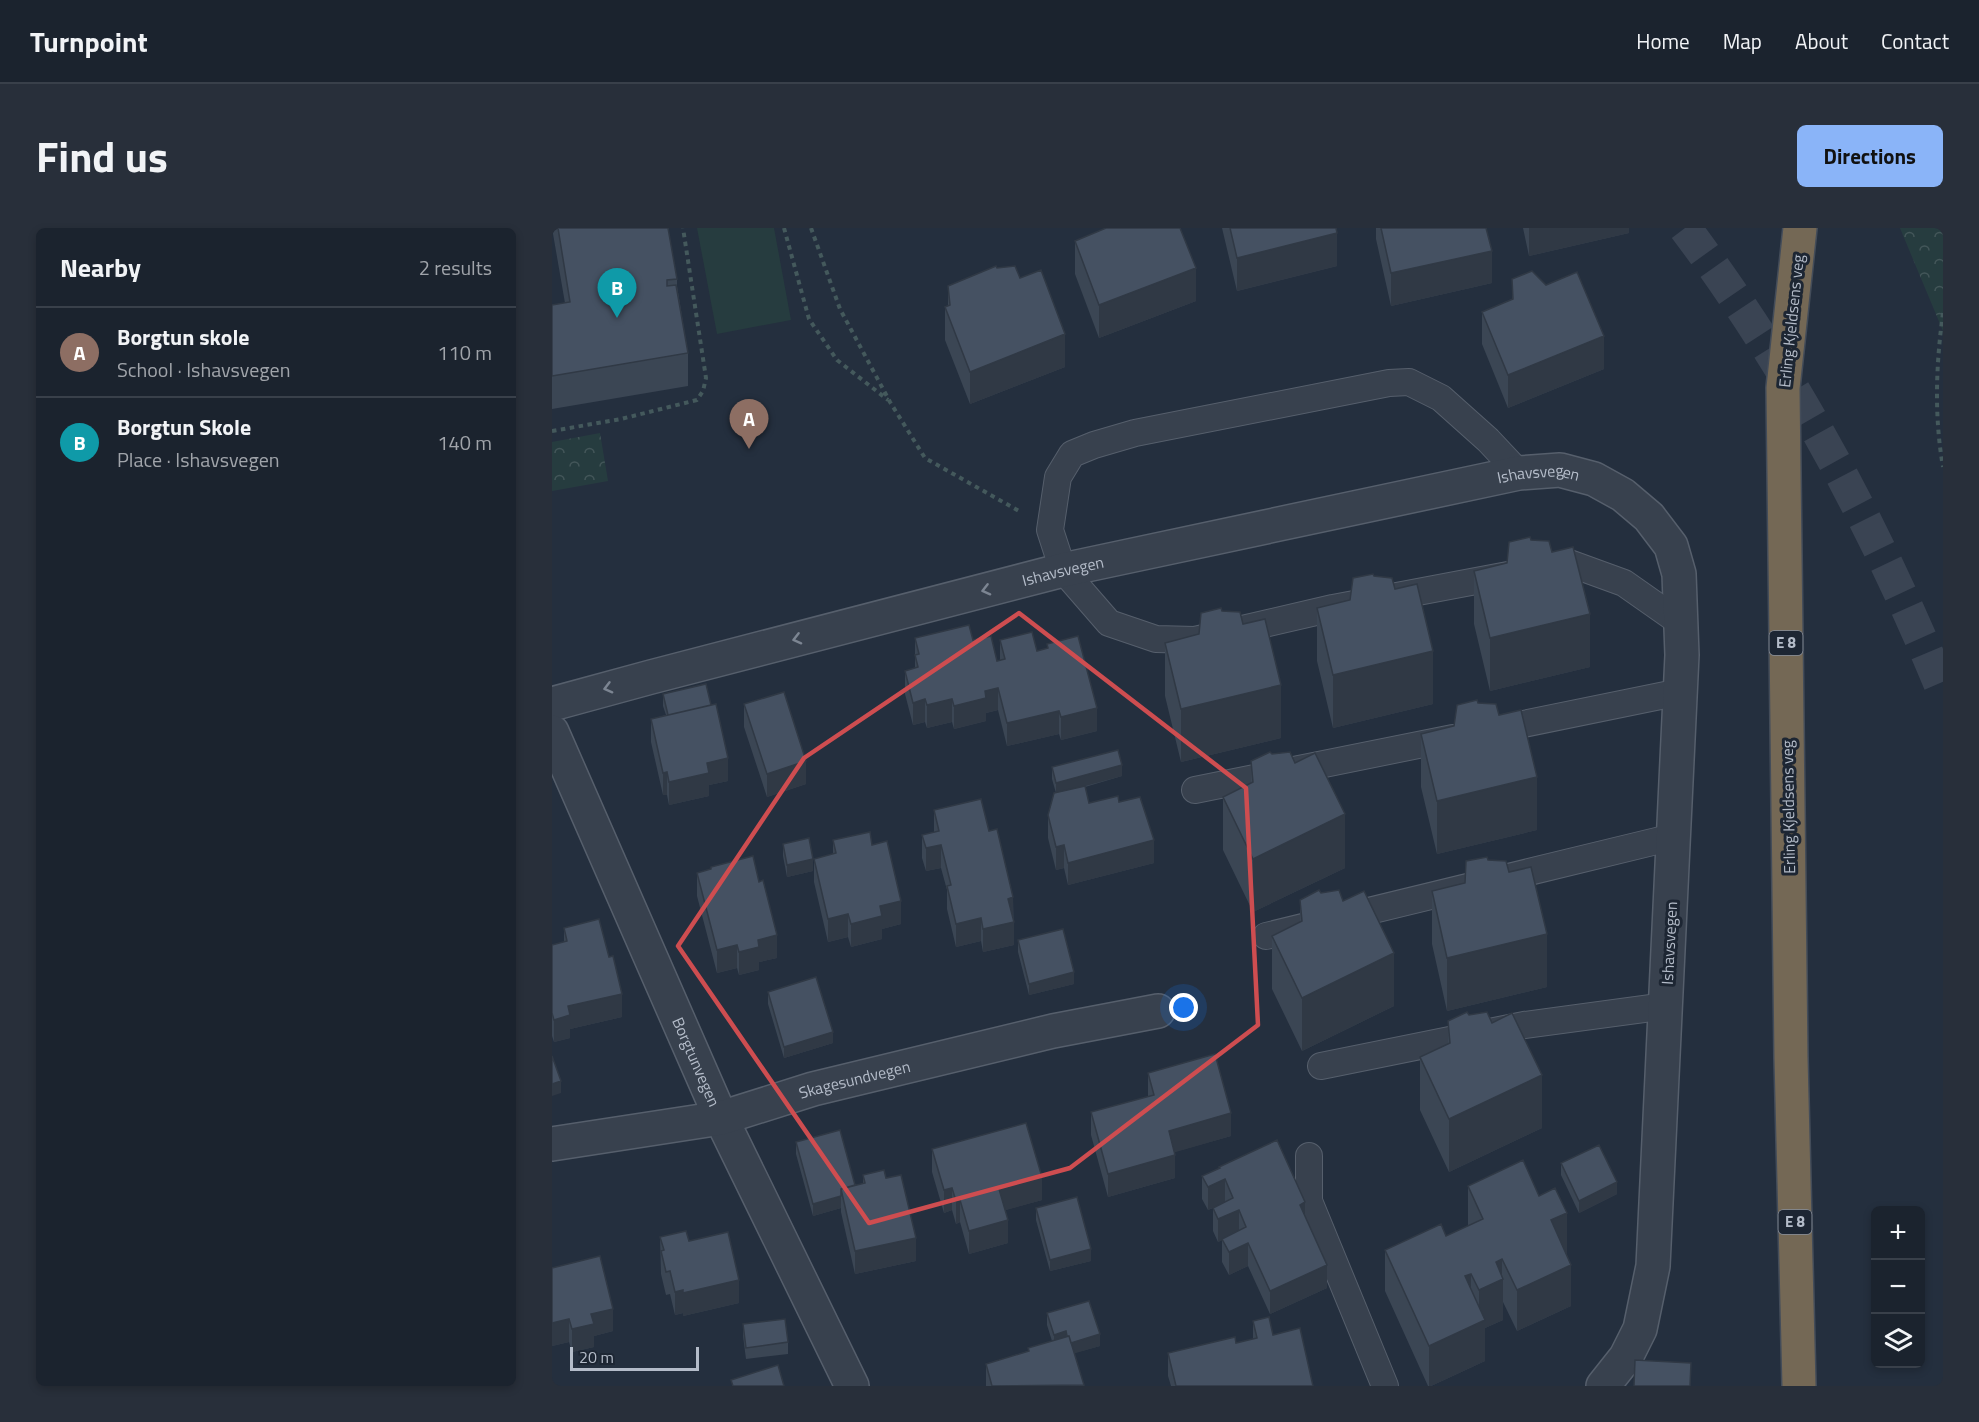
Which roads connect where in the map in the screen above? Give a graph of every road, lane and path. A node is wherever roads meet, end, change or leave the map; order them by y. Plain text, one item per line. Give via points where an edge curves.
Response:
1 (683, 228) edge
2 (784, 228) edge
3 (811, 228) edge
4 (1800, 228) edge
5 (1943, 313) edge
6 (890, 402) junction
7 (552, 431) edge
8 (1943, 467) edge
9 (1519, 473) junction
10 (1050, 530) junction
11 (1063, 570) junction
12 (1681, 623) junction
13 (1680, 692) junction
14 (552, 704) edge
15 (552, 732) edge
16 (1195, 790) dead end
17 (1673, 837) junction
18 (1266, 936) dead end
19 (1666, 1006) junction
20 (1158, 1011) dead end
21 (1322, 1066) dead end
22 (721, 1118) junction
23 (552, 1144) edge
24 (1309, 1156) dead end
25 (852, 1386) edge
26 (1385, 1386) edge
27 (1603, 1386) edge
28 (1799, 1386) edge

1 - 7 path via 706,378 697,400
2 - 6 path via 809,319 837,360
3 - 6 path via 840,309
4 - 28 highway, Erling Kjeldsens veg / E 8 via 1783,388
5 - 8 path via 1937,411
6 - 10 path via 925,458
9 - 10 lane via 1441,398 1409,382 1389,383 1135,433 1072,454 1058,477
9 - 11 street, Ishavsvegen
9 - 12 street, Ishavsvegen via 1560,470 1594,479 1623,495 1649,518 1671,546 1678,574
10 - 11 lane
11 - 12 lane via 1109,624 1156,639 1195,640 1333,608 1569,563 1624,584
11 -> 14 street, Ishavsvegen
12 - 13 street, Ishavsvegen
13 - 16 lane
13 - 17 street, Ishavsvegen
15 - 22 street, Borgtunvegen
17 - 18 lane
17 - 19 street, Ishavsvegen
19 - 21 lane via 1524,1025
19 - 27 street, Ishavsvegen via 1653,1266 1640,1329 1626,1358
20 - 22 street, Skagesundvegen via 1053,1031 813,1089
22 - 23 street, Skagesundvegen
22 - 25 street, Borgtunvegen
24 - 26 lane via 1310,1202

